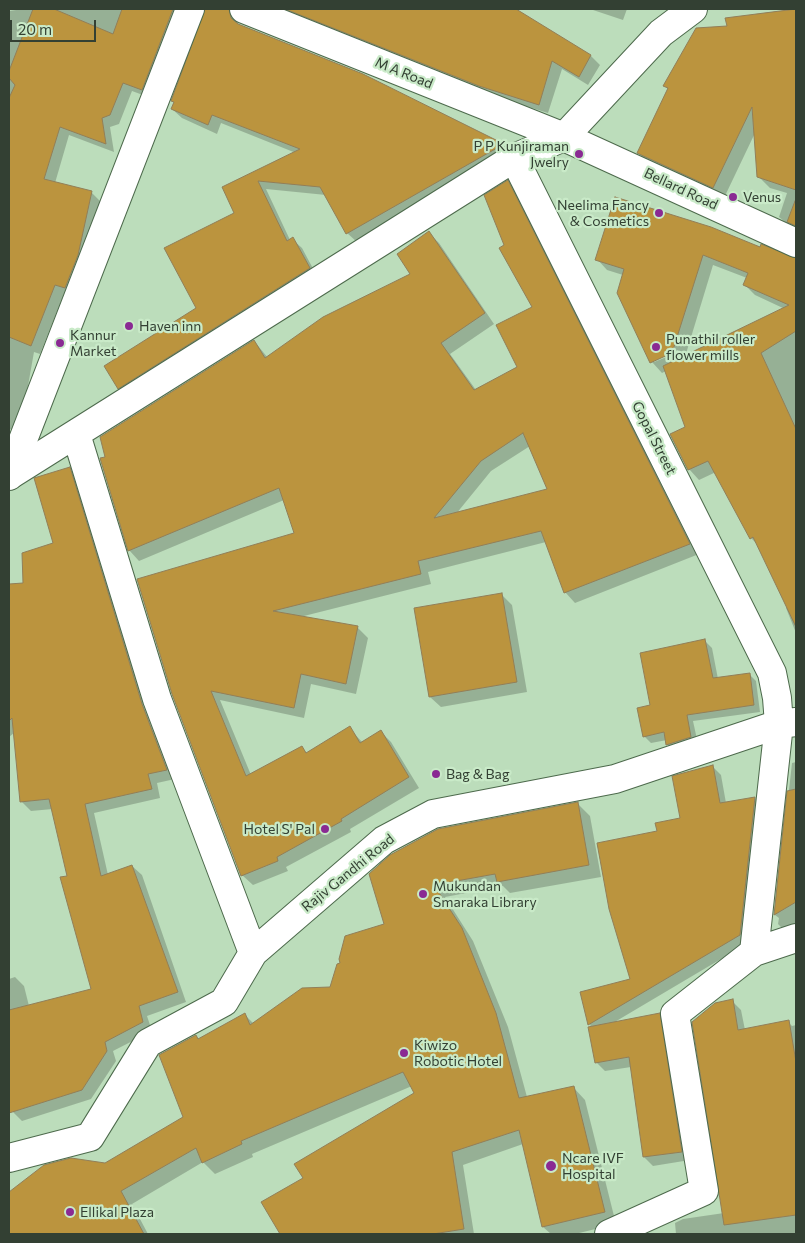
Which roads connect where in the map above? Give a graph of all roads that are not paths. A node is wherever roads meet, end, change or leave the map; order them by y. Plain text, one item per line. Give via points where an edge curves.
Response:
1 (190, 9) edge
2 (244, 9) edge
3 (693, 9) edge
4 (564, 137) junction
5 (514, 158) junction
6 (796, 243) edge
7 (76, 434) junction
8 (9, 475) edge
9 (788, 723) edge
10 (796, 938) edge
11 (754, 952) junction
12 (253, 953) junction
13 (9, 1158) edge
14 (609, 1234) edge

1 - 8 street
2 - 4 street, M A Road
3 - 4 street via 661,33
4 - 5 street
4 - 6 street, Bellard Road
5 - 7 street
5 - 9 street, Gopal Street via 772,673
7 - 8 street
7 - 12 street via 157,699
9 - 11 street, Gopal Street
9 - 12 street, Rajiv Gandhi Road via 615,779 433,814 384,840
10 - 11 street
11 - 14 street via 675,1014 704,1191
12 - 13 street, Rajiv Gandhi Road via 224,1002 148,1043 90,1137

